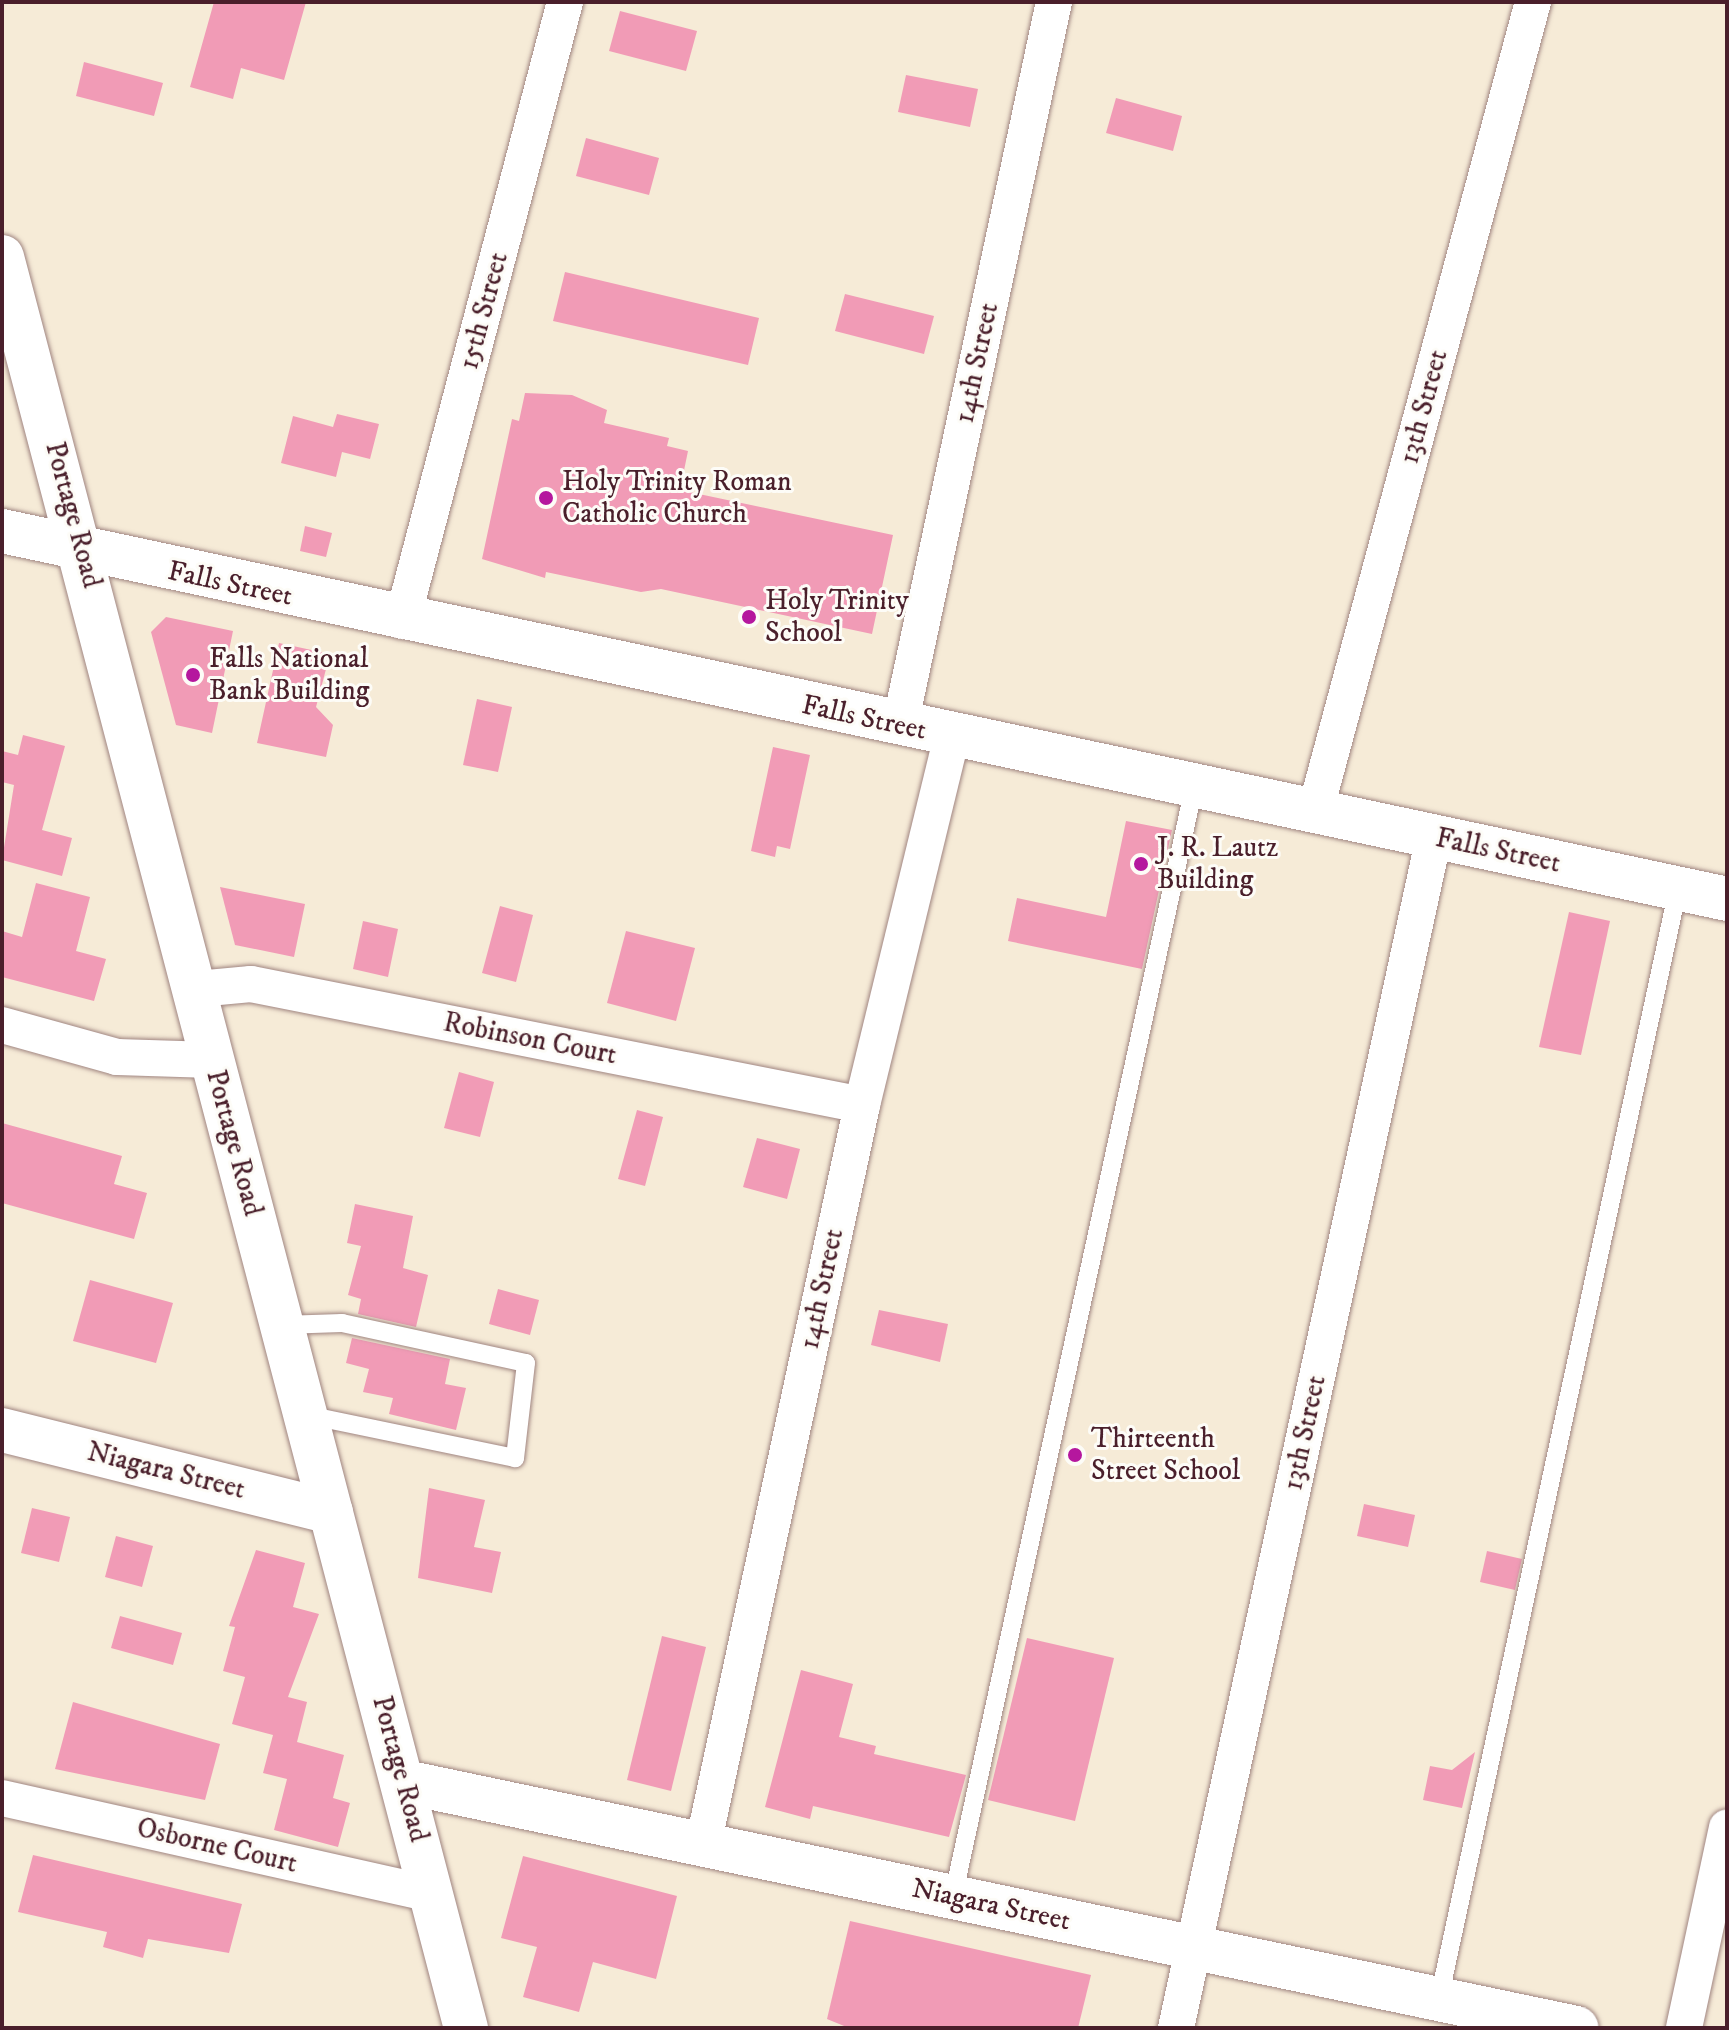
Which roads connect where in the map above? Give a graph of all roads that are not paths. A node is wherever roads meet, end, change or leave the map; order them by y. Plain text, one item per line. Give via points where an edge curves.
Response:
1 (565, 2) edge
2 (1054, 2) edge
3 (1533, 2) edge
4 (2, 257) edge
5 (12, 331) edge
6 (2, 531) edge
7 (84, 554) junction
8 (402, 621) junction
9 (900, 725) junction
10 (952, 736) junction
11 (1194, 787) junction
12 (1315, 812) junction
13 (1434, 837) junction
14 (1678, 889) junction
15 (1727, 899) edge
16 (197, 989) junction
17 (2, 1025) edge
18 (212, 1060) junction
19 (862, 1105) junction
20 (282, 1325) junction
21 (305, 1415) junction
22 (2, 1430) edge
23 (331, 1512) junction
24 (405, 1782) junction
25 (2, 1798) edge
26 (1727, 1828) edge
27 (703, 1845) junction
28 (432, 1894) junction
29 (953, 1897) junction
30 (1194, 1947) junction
31 (1439, 1999) junction
32 (466, 2028) edge
33 (1176, 2028) edge
34 (1576, 2028) edge
35 (1684, 2028) edge

1 - 8 street, 15th Street
2 - 9 street, 14th Street
3 - 12 street, 13th Street
4 - 5 street, Portage Road
5 - 7 street, Portage Road
6 - 7 street, Falls Street
7 - 8 street, Falls Street
7 - 16 street, Portage Road
8 - 9 street, Falls Street
9 - 10 street, Falls Street
10 - 11 street, Falls Street
10 - 19 street, 14th Street
11 - 12 street, Falls Street
11 - 29 lane
12 - 13 street, Falls Street
13 - 14 street, Falls Street
13 - 30 street, 13th Street
14 - 15 street, Falls Street
14 - 31 lane
16 - 18 street, Portage Road
16 - 19 street, Robinson Court via 251,984
17 - 18 street via 117,1057
18 - 20 street, Portage Road
19 - 27 street, 14th Street
20 - 21 street, Portage Road
20 - 21 lane via 342,1323 526,1363 515,1458
21 - 23 street, Portage Road
22 - 23 street, Niagara Street
23 - 24 street, Portage Road
24 - 27 street, Niagara Street
24 - 28 street, Portage Road
25 - 28 street, Osborne Court
26 - 35 street
27 - 29 street, Niagara Street
28 - 32 street, Portage Road
29 - 30 street, Niagara Street
30 - 31 street, Niagara Street
30 - 33 street, 13th Street
31 - 34 street, Niagara Street

